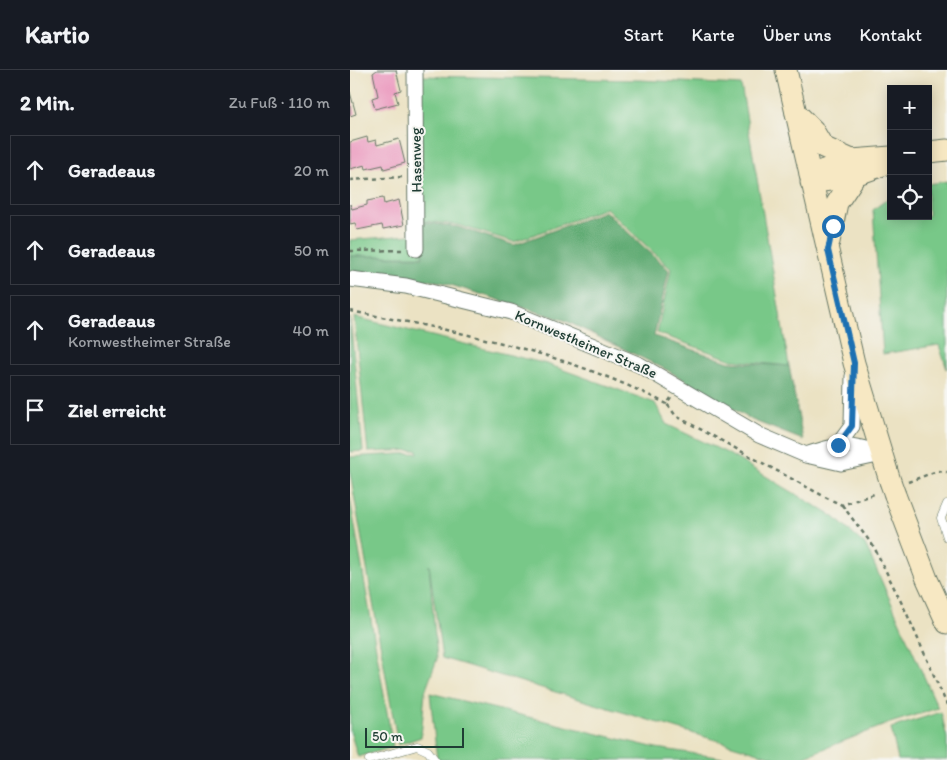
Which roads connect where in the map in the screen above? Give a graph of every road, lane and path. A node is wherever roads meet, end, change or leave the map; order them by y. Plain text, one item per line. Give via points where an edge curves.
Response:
1 (415, 70) edge
2 (786, 70) edge
3 (796, 112) junction
4 (947, 150) edge
5 (932, 152) edge
6 (887, 158) edge
7 (887, 162) edge
8 (853, 168) junction
9 (417, 177) junction
10 (810, 179) junction
11 (350, 180) edge
12 (416, 249) joint
13 (350, 252) edge
14 (830, 259) junction
15 (350, 279) edge
16 (350, 311) edge
17 (854, 363) junction
18 (667, 404) dead end
19 (838, 445) junction
20 (882, 454) junction
21 (806, 455) junction
22 (947, 504) edge
23 (842, 505) dead end
24 (947, 537) edge
25 (947, 623) edge
26 (947, 705) edge
27 (369, 760) edge
28 (434, 760) edge

1 - 9 street, Hasenweg
2 - 3 main road
3 - 8 main road via 823,146
3 - 10 main road
4 - 5 main road
6 - 8 main road
7 - 8 main road
8 - 10 main road via 833,181
8 - 14 main road via 837,203
9 - 11 path
9 - 12 street, Hasenweg
10 - 14 main road
12 - 13 path
14 - 17 main road
15 - 21 street, Kornwestheimer Straße via 406,286 510,312 640,365 759,436
16 - 18 path via 466,332 548,355 625,382
17 - 19 street via 852,426
17 - 20 main road
19 - 20 street
19 - 21 street
20 - 21 street, Kornwestheimer Straße via 841,463
20 - 25 main road via 927,579
22 - 24 lane via 941,518
23 - 26 path via 874,547
27 - 28 lane via 417,746 428,751

